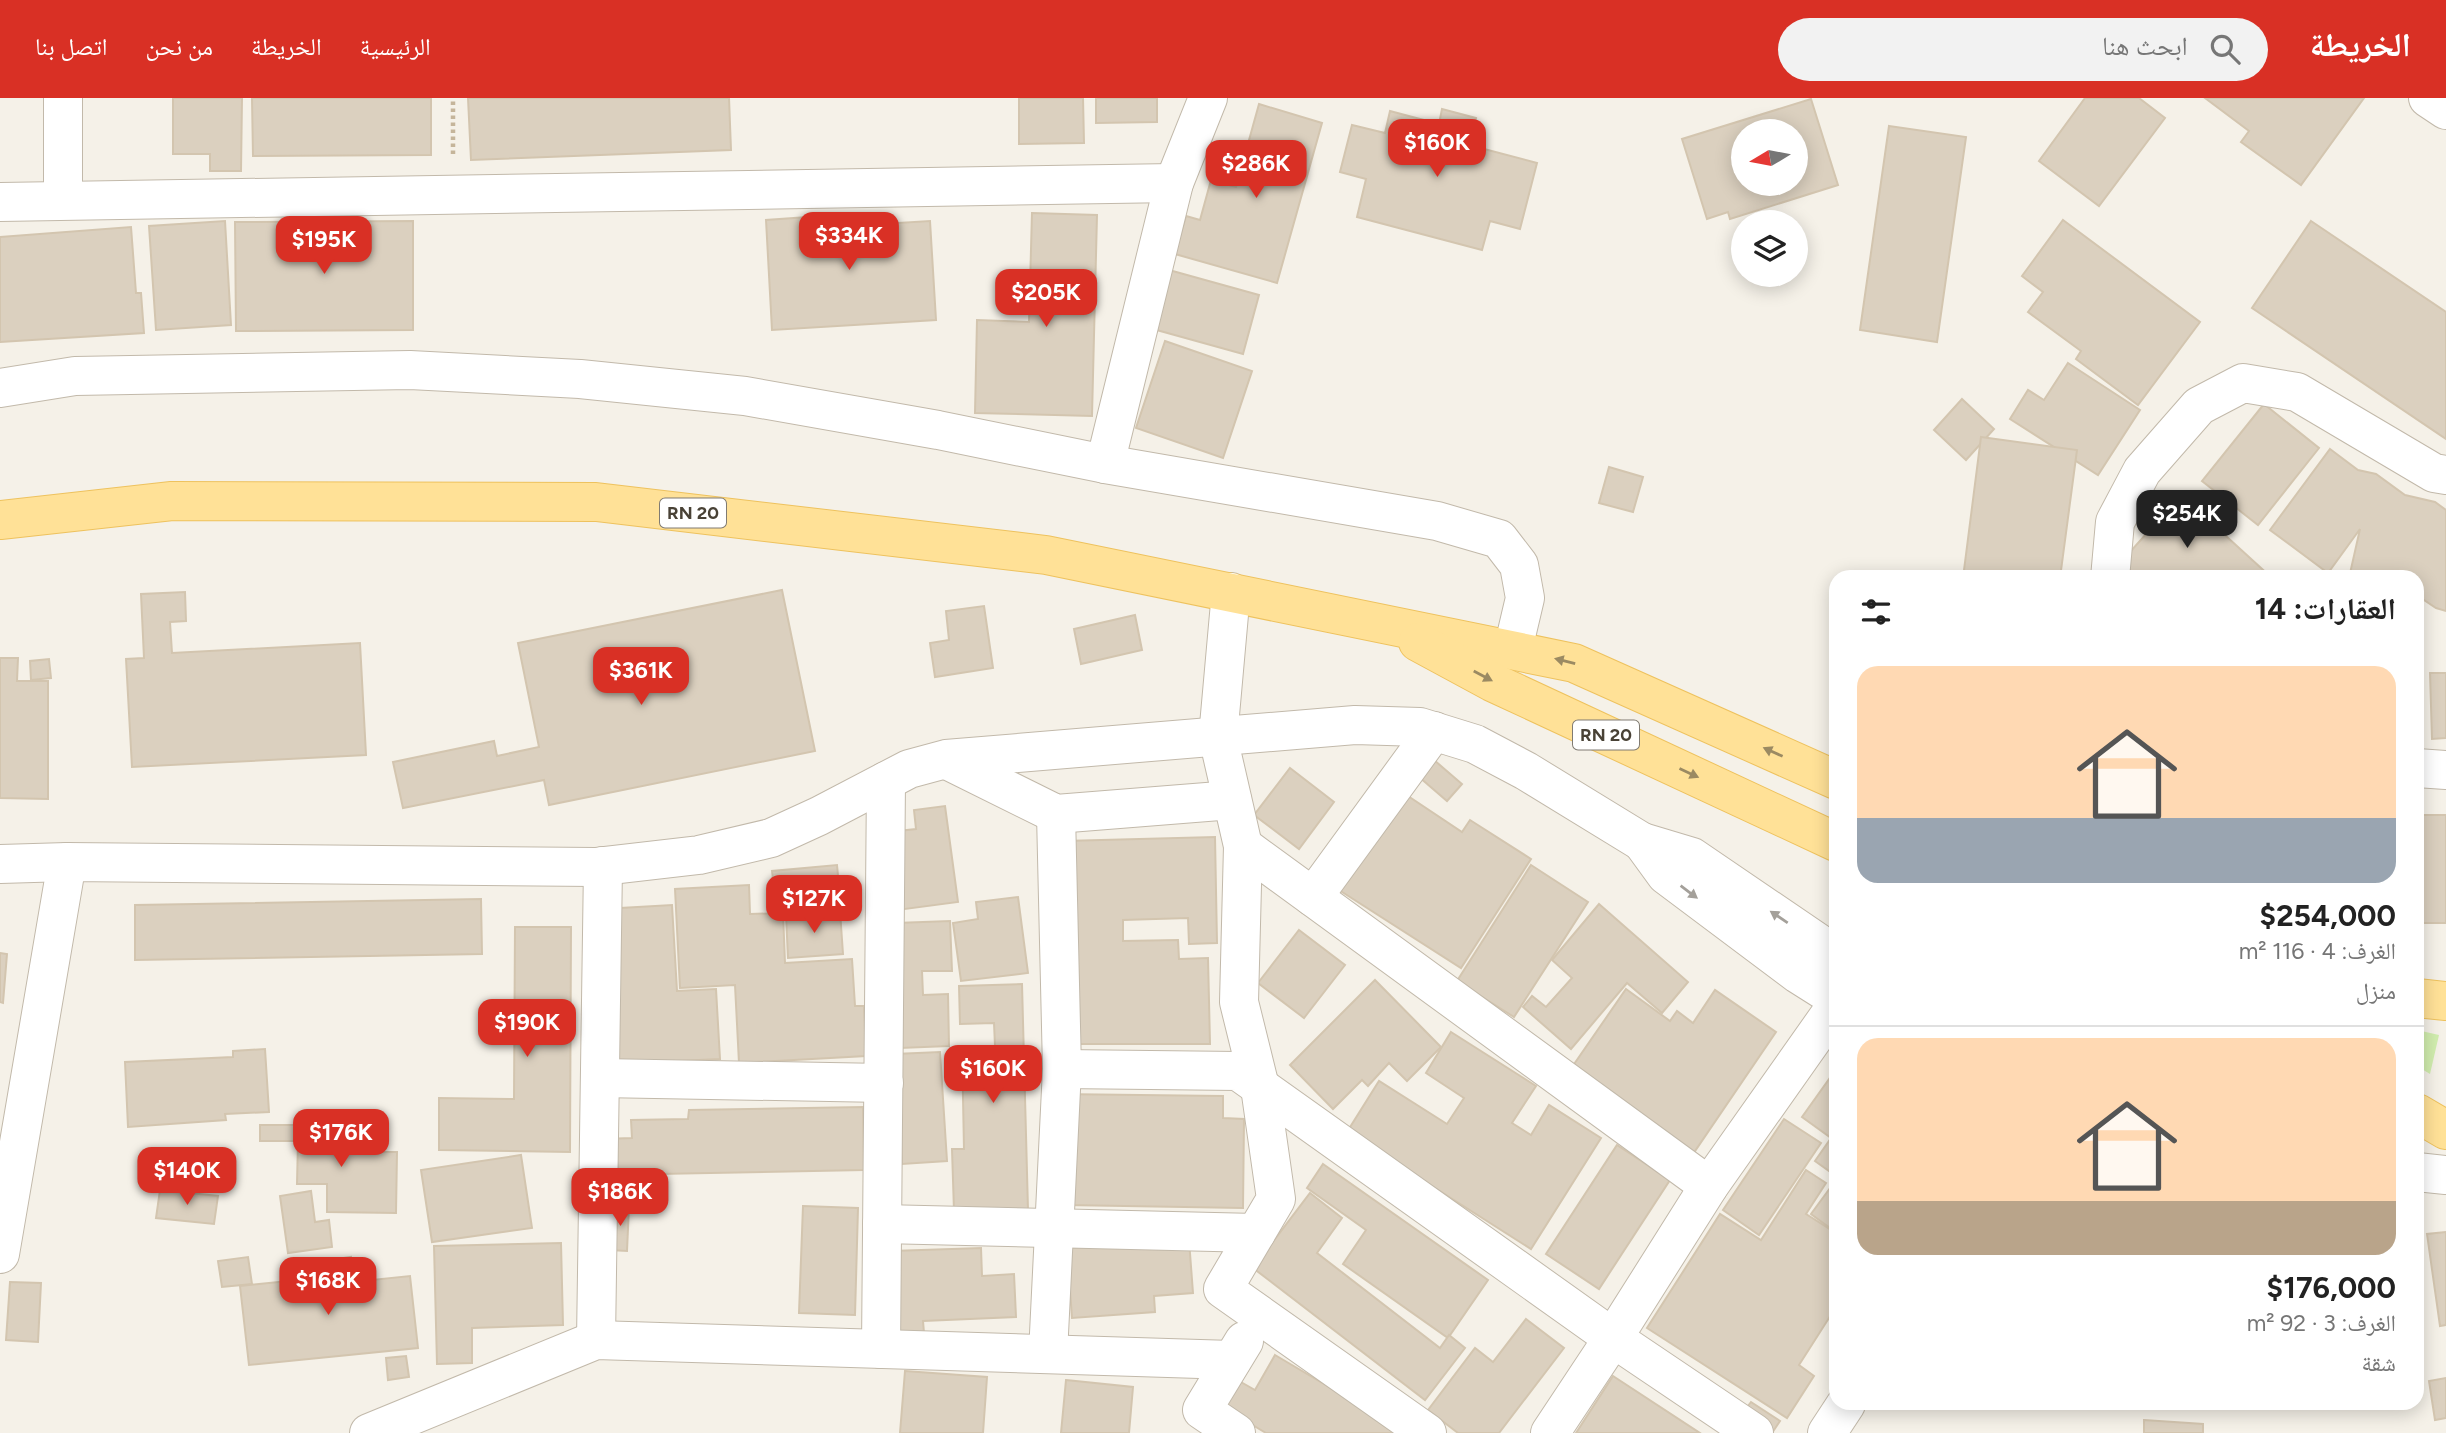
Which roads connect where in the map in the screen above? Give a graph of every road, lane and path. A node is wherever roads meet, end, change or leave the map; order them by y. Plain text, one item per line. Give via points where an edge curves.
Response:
1 (63, 98) edge
2 (453, 98) edge
3 (1208, 98) edge
4 (2428, 98) edge
5 (2446, 110) edge
6 (1174, 183) junction
7 (453, 193) junction
8 (63, 199) junction
9 (0, 202) edge
10 (0, 387) edge
11 (1105, 464) junction
12 (2446, 475) edge
13 (0, 520) edge
14 (2111, 570) edge
15 (1231, 592) junction
16 (1379, 622) junction
17 (1513, 649) junction
18 (1434, 731) junction
19 (1218, 737) junction
20 (946, 759) junction
21 (2424, 768) edge
22 (2446, 770) edge
23 (1829, 777) edge
24 (886, 781) junction
25 (1232, 800) junction
26 (1056, 814) junction
27 (1829, 839) edge
28 (1642, 842) junction
29 (1243, 846) junction
30 (67, 862) junction
31 (0, 864) edge
32 (603, 866) junction
33 (1313, 897) junction
34 (1829, 950) edge
35 (1829, 994) edge
36 (2424, 999) edge
37 (2446, 1001) edge
38 (1829, 1016) edge
39 (1062, 1069) junction
40 (600, 1079) junction
41 (884, 1083) junction
42 (1260, 1087) junction
43 (2424, 1104) edge
44 (2446, 1104) edge
45 (2424, 1117) edge
46 (2446, 1130) edge
47 (2424, 1173) edge
48 (2446, 1175) edge
49 (1709, 1186) junction
50 (882, 1224) junction
51 (1054, 1226) junction
52 (1256, 1233) junction
53 (0, 1254) edge
54 (1260, 1315) junction
55 (1613, 1338) junction
56 (596, 1340) junction
57 (881, 1349) junction
58 (1048, 1354) junction
59 (1233, 1360) junction
60 (1842, 1410) edge
61 (369, 1433) edge
62 (1236, 1433) edge
63 (1427, 1433) edge
64 (1550, 1433) edge
65 (1755, 1433) edge
66 (1827, 1433) edge

1 - 8 street
2 - 7 path
3 - 6 street
4 - 5 street
6 - 7 street
6 - 11 street
7 - 8 street
8 - 9 street
10 - 11 street via 75,376 369,370 580,379 745,396
11 - 17 street via 1437,521 1499,539 1519,565 1525,598
12 - 14 street via 2434,473 2297,392 2243,383 2200,406 2142,471 2115,522
13 - 15 main road, RN 20 via 172,502 596,502 1046,555
15 - 16 main road, RN 20
15 - 19 street
16 - 17 main road, RN 20
16 -> 27 main road, RN 20 via 1492,681
23 -> 17 main road, RN 20 via 1574,663
18 - 19 street via 1355,725
18 - 28 street via 1475,744 1526,771
18 - 33 street
19 - 20 street
19 - 25 street
20 - 24 street
20 - 26 street
21 - 22 street
24 - 32 street via 771,838 699,855
24 - 41 street
25 - 26 street
25 - 29 street
26 - 39 street
34 -> 28 street via 1692,857
28 -> 35 street via 1666,875
29 - 33 street
29 - 42 street via 1239,1002
30 - 31 street
30 - 32 street
30 - 53 street
32 - 40 street
33 - 49 street
36 - 37 main road
38 - 49 street
39 - 42 street via 1238,1071
39 - 51 street
40 - 41 street
40 - 56 street
41 - 50 street
42 - 52 street via 1276,1199
42 - 55 street
43 - 44 street
45 - 46 main road
47 - 48 street
49 - 55 street
50 - 51 street
50 - 57 street
51 - 52 street
51 - 58 street
52 - 54 street via 1223,1289
54 - 59 street
54 - 63 street
55 - 64 street
55 - 65 street
56 - 57 street
56 - 61 street
57 - 58 street
58 - 59 street
59 - 62 street via 1202,1410
60 - 66 street

